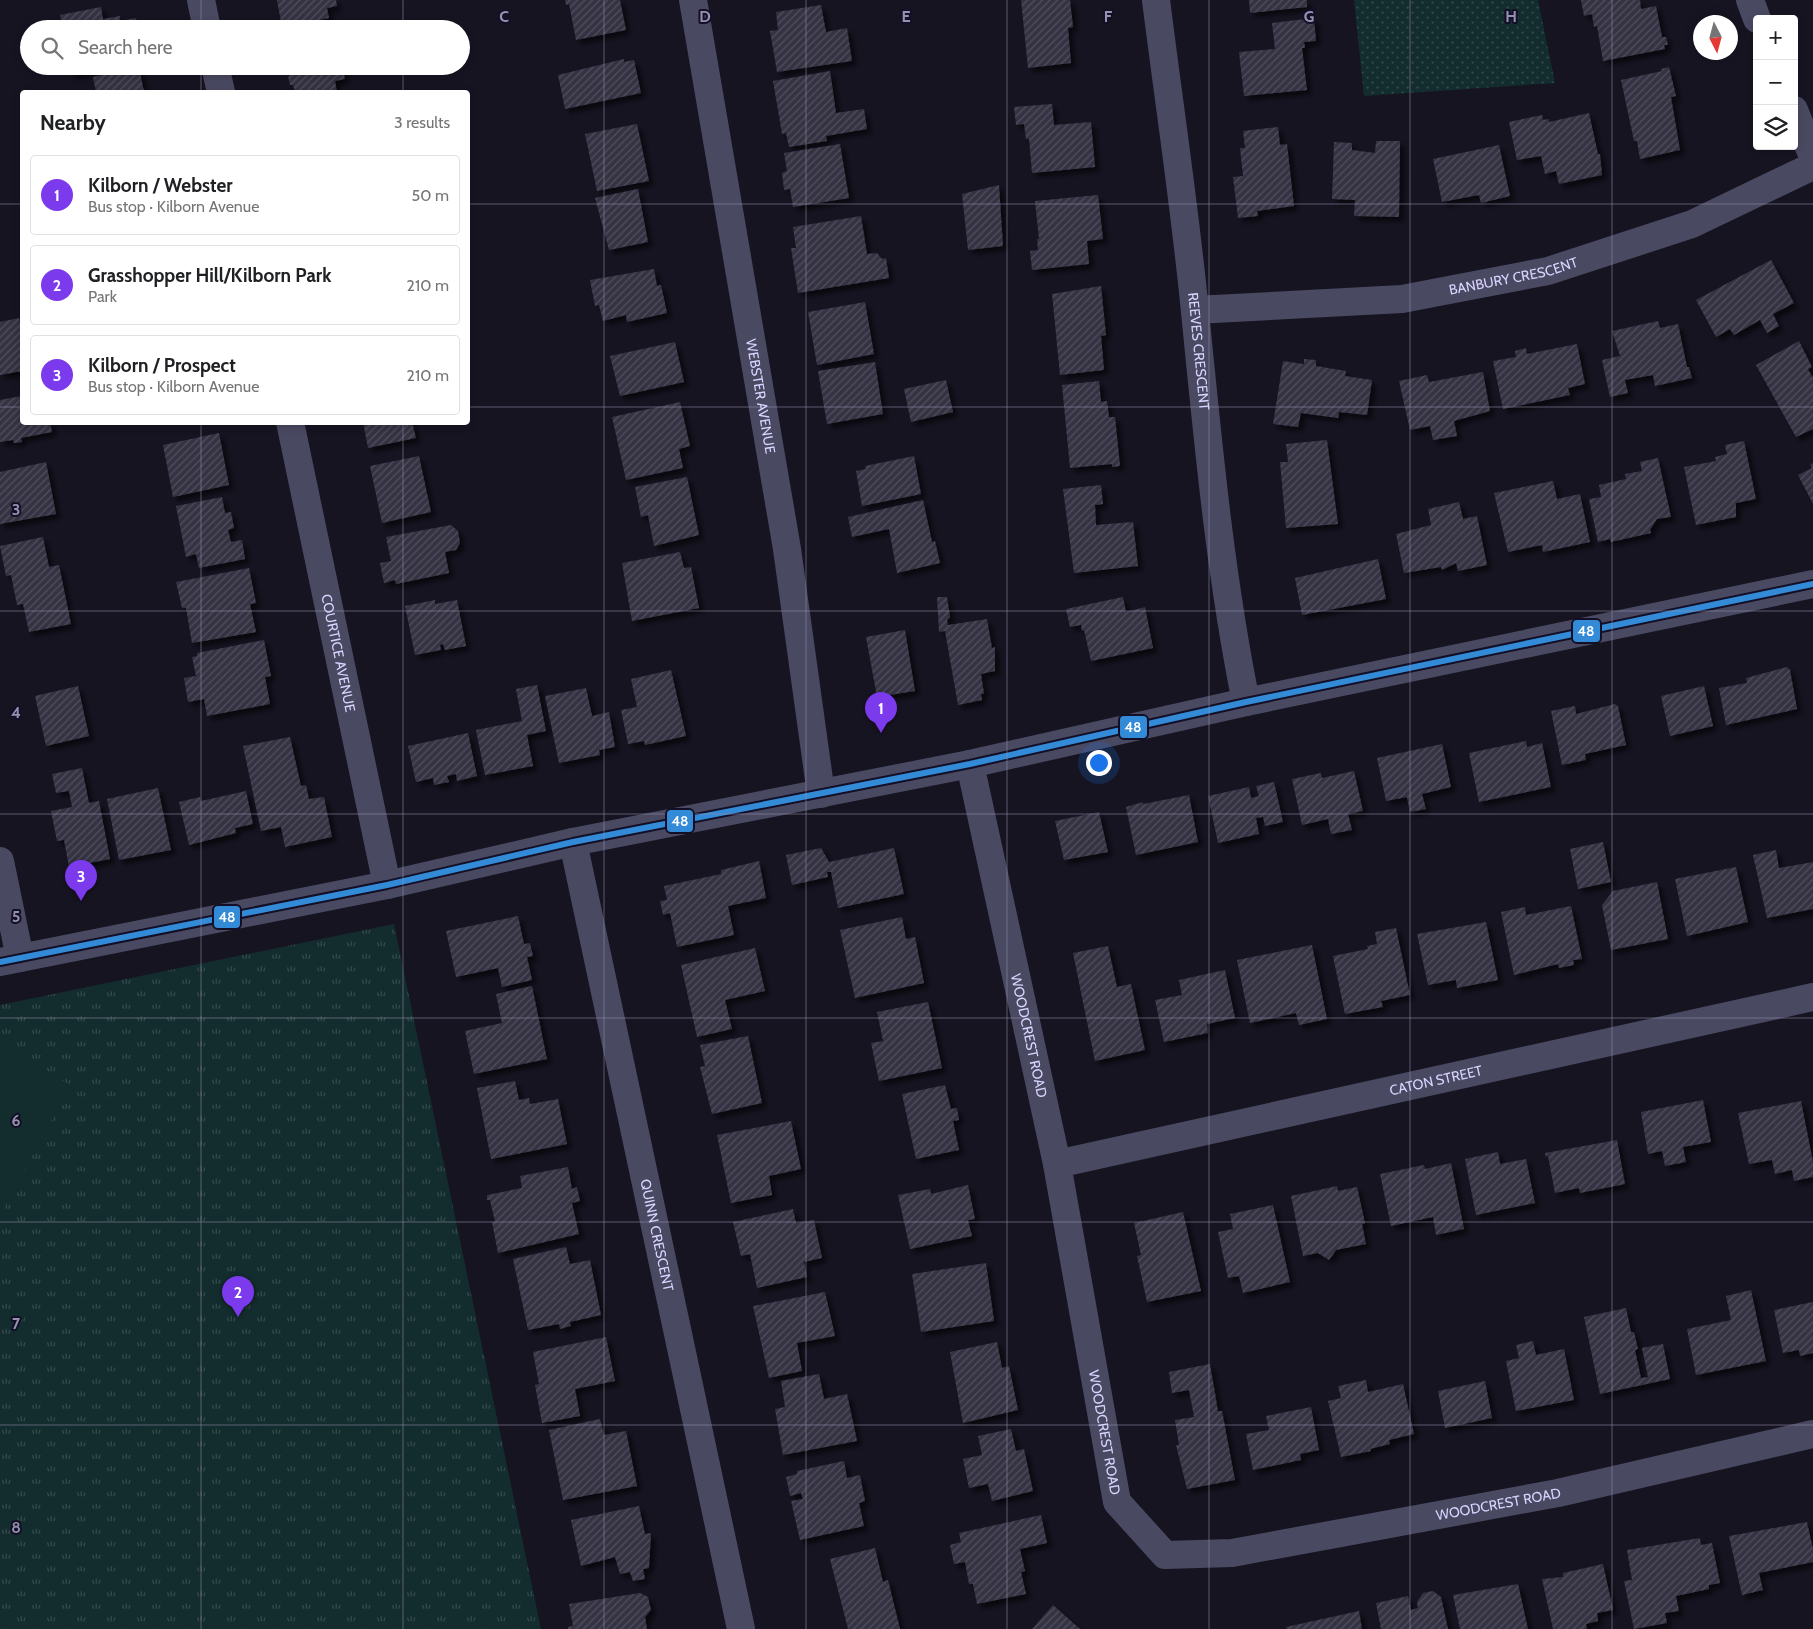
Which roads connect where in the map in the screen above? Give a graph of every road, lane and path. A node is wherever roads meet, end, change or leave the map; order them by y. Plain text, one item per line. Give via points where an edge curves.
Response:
1 (201, 0) edge
2 (693, 0) edge
3 (1156, 0) edge
4 (1750, 0) edge
5 (1756, 15) edge
6 (205, 20) edge
7 (217, 75) edge
8 (221, 90) edge
9 (1798, 120) edge
10 (1813, 157) edge
11 (1813, 166) edge
12 (1195, 310) junction
13 (291, 425) edge
14 (1813, 584) edge
15 (1246, 702) junction
16 (970, 764) junction
17 (820, 794) junction
18 (573, 842) junction
19 (0, 862) edge
20 (387, 884) junction
21 (10, 960) edge
22 (1813, 997) edge
23 (1057, 1164) junction
24 (1813, 1434) edge
25 (741, 1629) edge

1 - 6 street
2 - 17 street, WEBSTER AVENUE via 787,549
3 - 12 street, REEVES CRESCENT
4 - 5 street
7 - 8 street
9 - 10 street
11 - 12 street, BANBURY CRESCENT via 1692,224 1548,271 1402,299
12 - 15 street, REEVES CRESCENT via 1208,437
13 - 20 street, COURTICE AVENUE
14 - 15 street
15 - 16 street
16 - 17 street
16 - 23 street, WOODCREST ROAD
17 - 18 street
18 - 20 street
18 - 25 street, QUINN CRESCENT
19 - 21 street
20 - 21 street
22 - 23 street, CATON STREET
23 - 24 street, WOODCREST ROAD via 1117,1502 1165,1555 1232,1553 1558,1493

